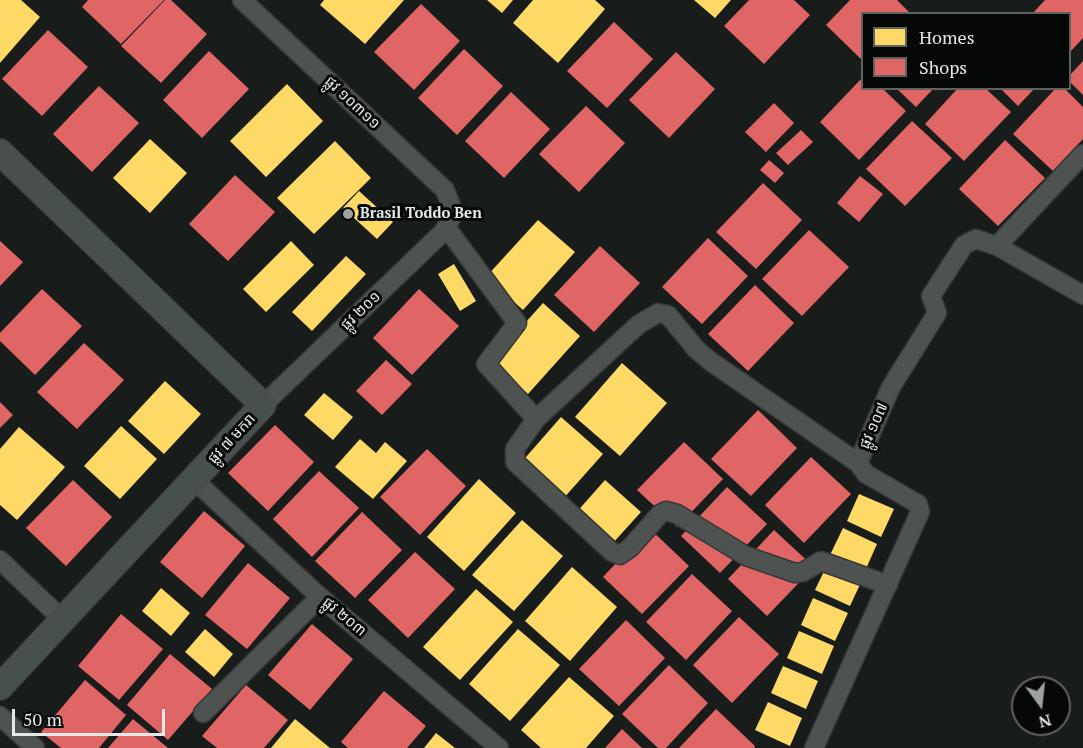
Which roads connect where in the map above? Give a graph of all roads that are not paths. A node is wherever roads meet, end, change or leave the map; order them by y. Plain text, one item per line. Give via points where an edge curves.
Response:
1 (242, 0) edge
2 (0, 152) edge
3 (1083, 154) edge
4 (450, 220) junction
5 (997, 246) junction
6 (1083, 295) edge
7 (263, 405) junction
8 (536, 419) junction
9 (858, 463) junction
10 (194, 480) junction
11 (0, 560) edge
12 (888, 585) junction
13 (320, 597) junction
14 (63, 620) junction
15 (0, 687) edge
16 (203, 713) dead end
17 (0, 716) edge
18 (35, 748) edge
19 (499, 748) edge
20 (814, 748) edge

1 - 4 street, ផ្លូវ ១០៣១១ via 445,190
2 - 7 main road, ផ្លូវ ៧ មករា
3 - 5 street
4 - 7 street, ផ្លូវ ២០១ via 443,232
4 - 8 street, ផ្លូវ ១០៣១១ via 517,323 486,364
5 - 6 street, ផ្លូវ ១០៧
5 - 9 street, ផ្លូវ ១០៧ via 976,239 964,245 931,296 937,313 891,387
7 - 10 main road, ផ្លូវ ៧ មករា
8 - 9 street via 639,324 658,313 668,315 710,361
8 - 12 street via 515,449 515,462 612,552 620,555 630,548 666,511 746,556 795,573 821,561
9 - 12 street, ផ្លូវ ១០៧ via 866,474 920,507
10 - 13 street, ផ្លូវ ២០៣
10 - 14 main road, ផ្លូវ ៧ មករា
11 - 14 street
12 - 20 street, ផ្លូវ ១០៧
13 - 16 street
13 - 19 street, ផ្លូវ ២០៣
14 - 15 main road, ផ្លូវ ៧ មករា
17 - 18 street

